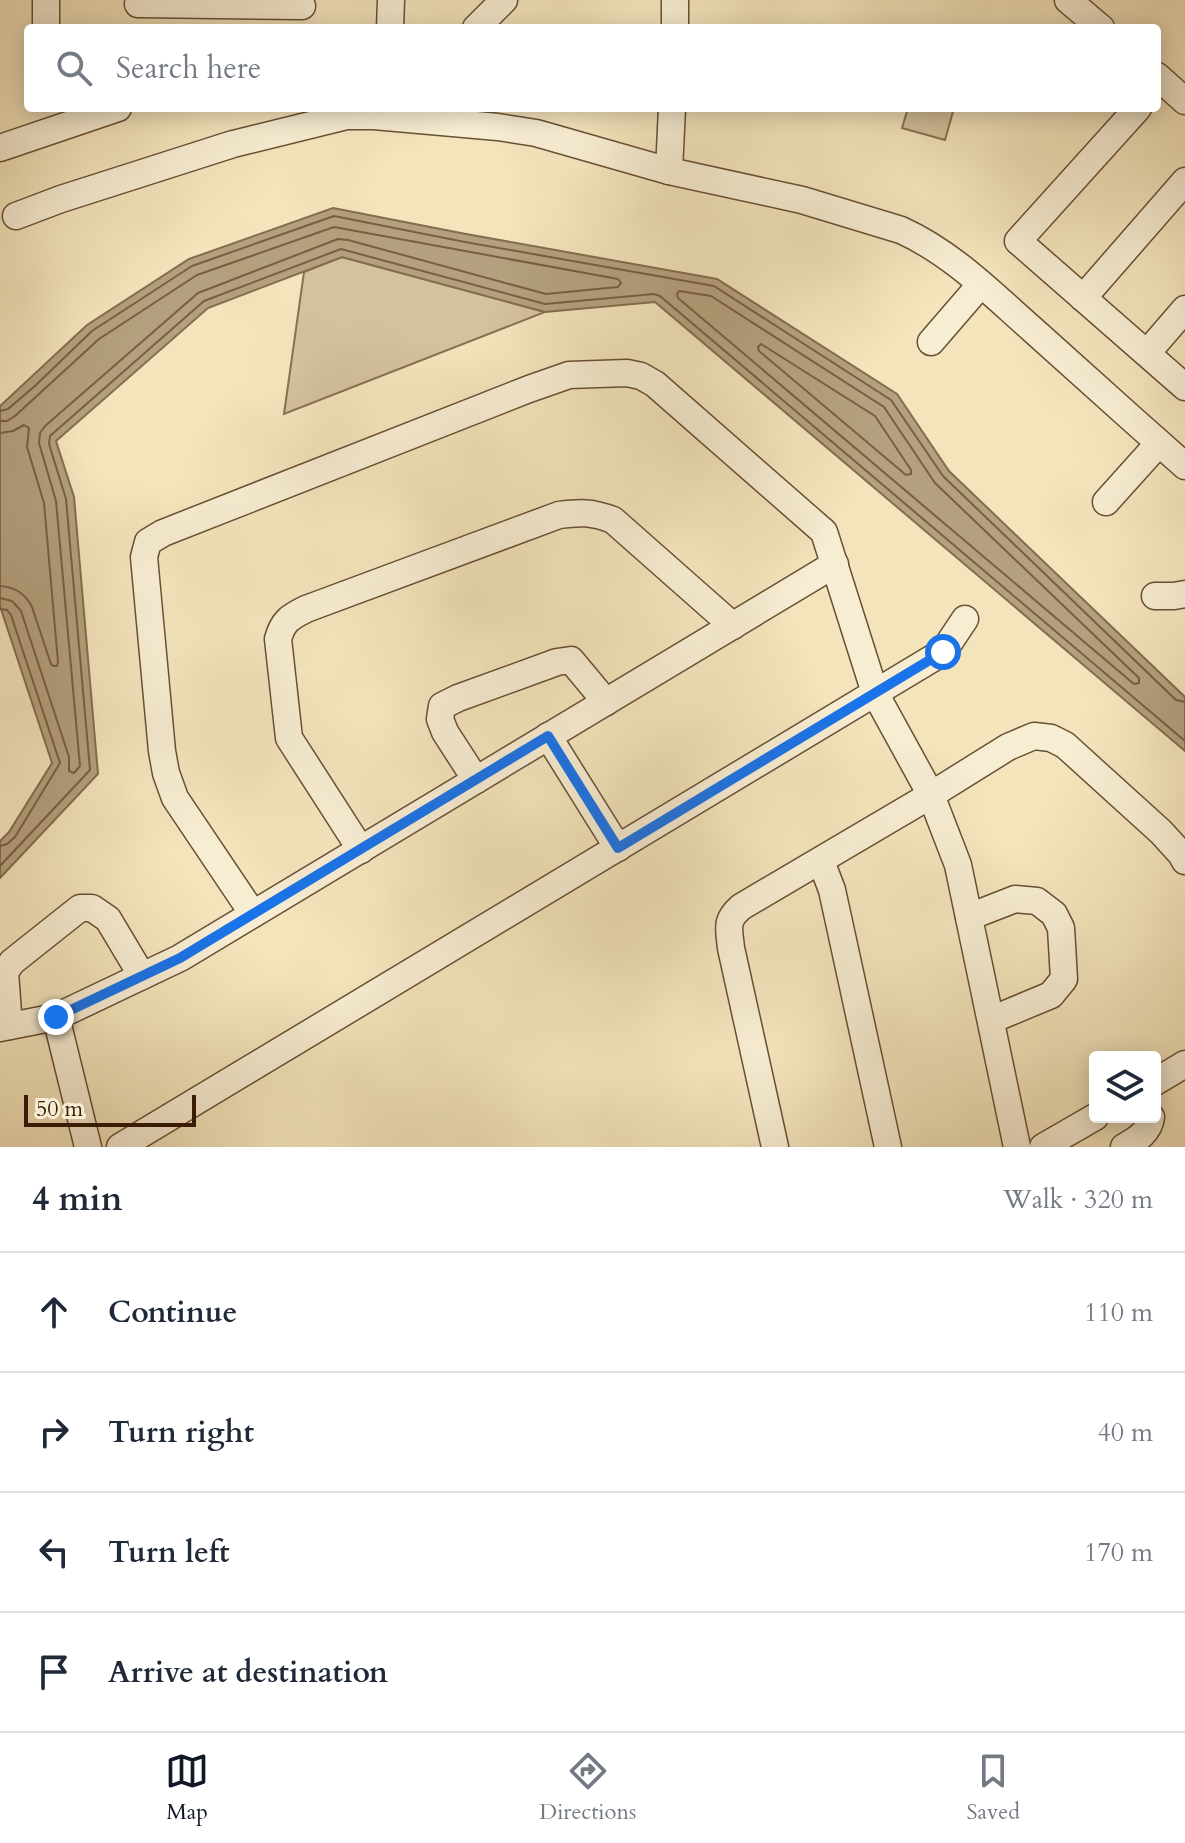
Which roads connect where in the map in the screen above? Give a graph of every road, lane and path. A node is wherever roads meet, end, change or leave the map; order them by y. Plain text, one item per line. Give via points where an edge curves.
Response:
1 (46, 0) edge
2 (391, 0) edge
3 (504, 0) edge
4 (675, 0) edge
5 (1065, 1) edge
6 (138, 11) edge
7 (302, 11) edge
8 (482, 16) edge
9 (46, 24) edge
10 (390, 24) edge
11 (675, 24) edge
12 (1096, 24) edge
13 (1161, 83) edge
14 (1185, 101) edge
15 (94, 112) edge
16 (672, 112) edge
17 (1134, 112) edge
18 (45, 120) edge
19 (0, 148) edge
20 (669, 171) junction
21 (1185, 181) edge
22 (16, 216) dead end
23 (981, 284) junction
24 (1083, 298) junction
25 (1185, 309) edge
26 (931, 342) dead end
27 (1147, 353) junction
28 (1185, 387) edge
29 (1159, 443) junction
30 (1185, 466) edge
31 (1106, 502) dead end
32 (835, 564) junction
33 (1185, 594) edge
34 (1155, 596) dead end
35 (965, 619) dead end
36 (733, 626) junction
37 (875, 693) junction
38 (606, 702) junction
39 (548, 736) junction
40 (476, 780) junction
41 (931, 795) junction
42 (618, 848) junction
43 (361, 850) junction
44 (821, 861) junction
45 (1185, 861) edge
46 (253, 914) junction
47 (969, 917) junction
48 (142, 976) junction
49 (56, 1017) junction
50 (991, 1020) junction
51 (5, 1027) edge
52 (1185, 1064) edge
53 (1161, 1078) edge
54 (1089, 1120) edge
55 (1150, 1123) edge
56 (88, 1147) edge
57 (120, 1147) edge
58 (775, 1147) edge
59 (888, 1147) edge
60 (1017, 1147) edge
61 (1043, 1147) edge
62 (1124, 1147) edge

1 - 9 street
2 - 10 street
3 - 8 street
4 - 11 street
5 - 12 street
6 - 7 street
13 - 14 street
15 - 18 street
16 - 20 street
17 - 24 street via 1018,241
18 - 19 street
20 - 22 street via 536,133 347,116 233,144
20 - 23 street via 802,200 901,230 939,250
21 - 24 street
23 - 26 street
23 - 29 street
24 - 27 street
25 - 27 street
27 - 28 street
29 - 30 street
29 - 31 street
32 - 36 street
32 - 37 street
32 - 46 street via 824,532 655,384 627,373 569,375 529,389 148,542 144,557 166,773 175,798
33 - 34 street
35 - 37 street via 943,652
36 - 38 street
36 - 43 street via 613,520 581,512 559,515 292,616 278,639 289,738
37 - 41 street
37 - 42 street
38 - 39 street
38 - 40 street via 571,660 442,706 445,732
39 - 40 street
39 - 42 street
40 - 43 street
41 - 44 street
41 - 45 street via 1008,747 1034,736 1051,738 1161,832
41 - 47 street via 958,865
42 - 57 street
43 - 46 street
44 - 58 street via 741,907 728,925
44 - 59 street via 832,890
46 - 48 street
47 - 50 street
47 - 50 street via 1015,899 1037,901 1054,914 1061,928 1064,979 1051,995
48 - 49 street
48 - 51 street via 108,919 92,908 80,908 5,972
49 - 51 street
49 - 56 street
50 - 60 street
52 - 53 street
54 - 61 street
55 - 62 street via 1140,1138

